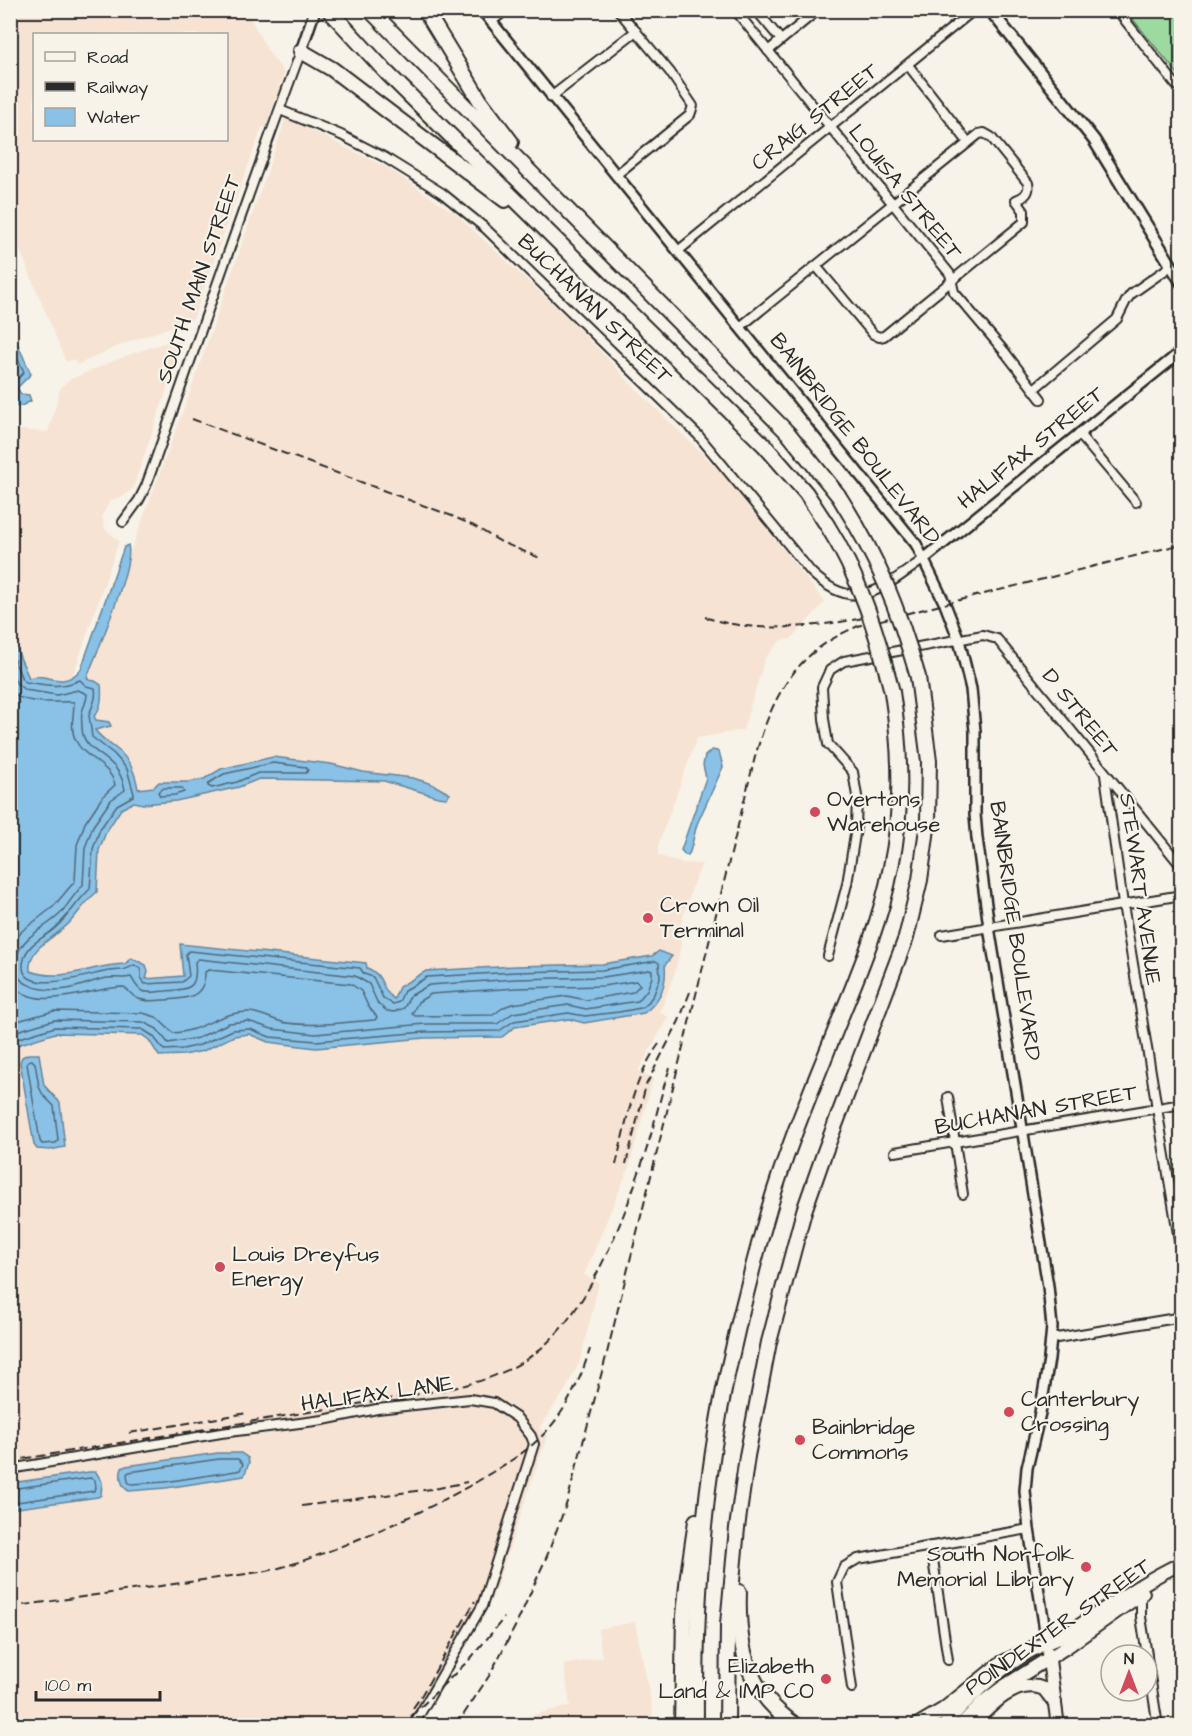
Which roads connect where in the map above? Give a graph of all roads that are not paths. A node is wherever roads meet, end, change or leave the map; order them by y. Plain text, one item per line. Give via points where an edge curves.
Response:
1 (315, 10) edge
2 (329, 10) edge
3 (370, 10) edge
4 (425, 10) edge
5 (482, 10) edge
6 (506, 10) edge
7 (618, 10) edge
8 (735, 10) edge
9 (756, 10) edge
10 (818, 10) edge
11 (974, 10) edge
12 (990, 10) edge
13 (1117, 10) edge
14 (491, 22) junction
15 (636, 31) junction
16 (781, 40) junction
17 (301, 51) junction
18 (768, 51) junction
19 (908, 65) junction
20 (1182, 88) edge
21 (551, 97) junction
22 (280, 110) junction
23 (830, 127) junction
24 (968, 142) junction
25 (616, 175) junction
26 (555, 198) junction
27 (892, 203) junction
28 (678, 250) junction
29 (816, 266) junction
30 (1171, 266) junction
31 (592, 275) junction
32 (952, 282) junction
33 (1182, 283) edge
34 (740, 327) junction
35 (1182, 351) edge
36 (1034, 389) junction
37 (1041, 399) dead end
38 (1079, 434) junction
39 (1136, 502) dead end
40 (123, 522) dead end
41 (924, 559) junction
42 (837, 591) joint
43 (958, 640) junction
44 (1105, 773) junction
45 (1180, 862) edge
46 (1182, 895) edge
47 (1123, 904) junction
48 (989, 927) junction
49 (942, 935) dead end
50 (828, 956) dead end
51 (948, 1097) dead end
52 (1182, 1104) edge
53 (1156, 1108) junction
54 (1023, 1130) junction
55 (955, 1142) junction
56 (896, 1152) dead end
57 (963, 1194) dead end
58 (1182, 1258) edge
59 (1182, 1317) edge
60 (1050, 1339) junction
61 (719, 1417) junction
62 (10, 1469) edge
63 (738, 1528) junction
64 (1029, 1529) junction
65 (931, 1546) junction
66 (1182, 1563) edge
67 (1141, 1594) junction
68 (1122, 1608) junction
69 (1141, 1617) junction
70 (1145, 1643) edge
71 (1041, 1645) junction
72 (1048, 1658) junction
73 (948, 1660) dead end
74 (852, 1688) dead end
75 (1055, 1703) junction
76 (1154, 1703) edge
77 (413, 1725) edge
78 (680, 1725) edge
79 (696, 1725) edge
80 (727, 1725) edge
81 (797, 1725) edge
82 (917, 1725) edge
83 (944, 1725) edge
84 (960, 1725) edge
85 (970, 1725) edge
86 (1058, 1725) edge
87 (1158, 1725) edge

1 - 17 street, SOUTH MAIN STREET
2 - 31 highway
3 - 26 highway
4 - 26 highway via 494,120
5 - 14 street, BAINBRIDGE BOULEVARD
6 - 14 street
7 - 15 street
8 - 18 street, LOUISA STREET
9 - 16 street
10 - 16 street
11 - 19 street, CRAIG STREET
12 - 30 main road via 1094,140
13 - 20 street
14 - 21 street, BAINBRIDGE BOULEVARD
15 - 21 street
15 - 25 street via 691,101 693,111
16 - 18 street
17 - 22 street, SOUTH MAIN STREET
17 - 31 highway via 332,69 480,180
18 - 23 street, LOUISA STREET
19 - 23 street, CRAIG STREET
19 - 24 street
21 - 25 street, BAINBRIDGE BOULEVARD
22 - 40 street, SOUTH MAIN STREET via 146,486
22 - 42 street, BUCHANAN STREET via 384,157 478,221 698,435 811,572
23 - 27 street, LOUISA STREET
23 - 28 street, CRAIG STREET
24 - 27 street
24 - 32 street via 979,134 991,137 1029,187 1027,194 1016,200 1024,211 1024,222
25 - 28 street, BAINBRIDGE BOULEVARD
26 - 63 highway, bridge via 788,433 838,495 869,546 894,599 918,677 929,792 925,850 914,910 792,1251 756,1404
27 - 29 street
27 - 32 street, LOUISA STREET via 950,274
28 - 34 street, BAINBRIDGE BOULEVARD
29 - 32 street via 879,337
29 - 34 street
30 - 33 main road
30 - 36 street via 1131,294 1117,319
31 - 61 highway, bridge via 765,446 806,493 827,525 866,602 892,692 899,746 899,807 889,878 875,928 800,1118 770,1208 734,1342
32 - 36 street, LOUISA STREET via 954,292
34 - 41 street, BAINBRIDGE BOULEVARD via 899,522
35 - 38 street, HALIFAX STREET
36 - 37 street, LOUISA STREET
38 - 39 street
38 - 41 street, HALIFAX STREET
41 - 42 street, HALIFAX STREET via 881,589 853,597
41 - 43 street, BAINBRIDGE BOULEVARD
43 - 44 street, D STREET via 983,635 997,639
43 - 48 street, BAINBRIDGE BOULEVARD via 974,706 975,814
43 - 50 street via 844,661 830,670 822,687 828,744 853,772 857,796 847,884
44 - 45 street, D STREET
44 - 47 street, STEWART AVENUE
46 - 47 street
47 - 48 street
47 - 53 street, STEWART AVENUE
48 - 49 street
48 - 54 street, BAINBRIDGE BOULEVARD
51 - 55 street
52 - 53 street, BUCHANAN STREET
53 - 54 street, BUCHANAN STREET
53 - 58 street, STEWART AVENUE
54 - 55 street, BUCHANAN STREET
54 - 60 street, BAINBRIDGE BOULEVARD via 1048,1286
55 - 56 street, BUCHANAN STREET
55 - 57 street
59 - 60 street
60 - 64 street, BAINBRIDGE BOULEVARD via 1044,1395 1027,1468 1025,1502
61 - 78 highway via 703,1480 688,1575
61 - 79 highway via 704,1521
62 - 77 street, HALIFAX LANE via 377,1408 470,1399 494,1403 517,1418 534,1444 482,1606
63 - 80 highway via 728,1624
63 - 81 highway via 739,1604 746,1662 766,1701
64 - 65 street
64 - 71 street, BAINBRIDGE BOULEVARD
65 - 73 street
65 - 74 street via 858,1559 842,1570 837,1582 838,1595
66 - 67 main road, POINDEXTER STREET
66 - 71 main road, POINDEXTER STREET via 1158,1574 1059,1639
67 - 68 main road, POINDEXTER STREET
67 - 69 street
68 - 69 street via 1131,1608
68 - 72 main road, POINDEXTER STREET
69 - 70 street
71 - 72 main road, BAINBRIDGE BOULEVARD
71 - 82 highway via 1001,1665 944,1710
71 - 83 main road, POINDEXTER STREET via 983,1686
72 - 75 main road, BAINBRIDGE BOULEVARD
72 - 84 main road, POINDEXTER STREET via 983,1702
75 - 85 main road via 1044,1689 1024,1686 1005,1696
75 - 86 main road, BAINBRIDGE BOULEVARD
76 - 87 street

